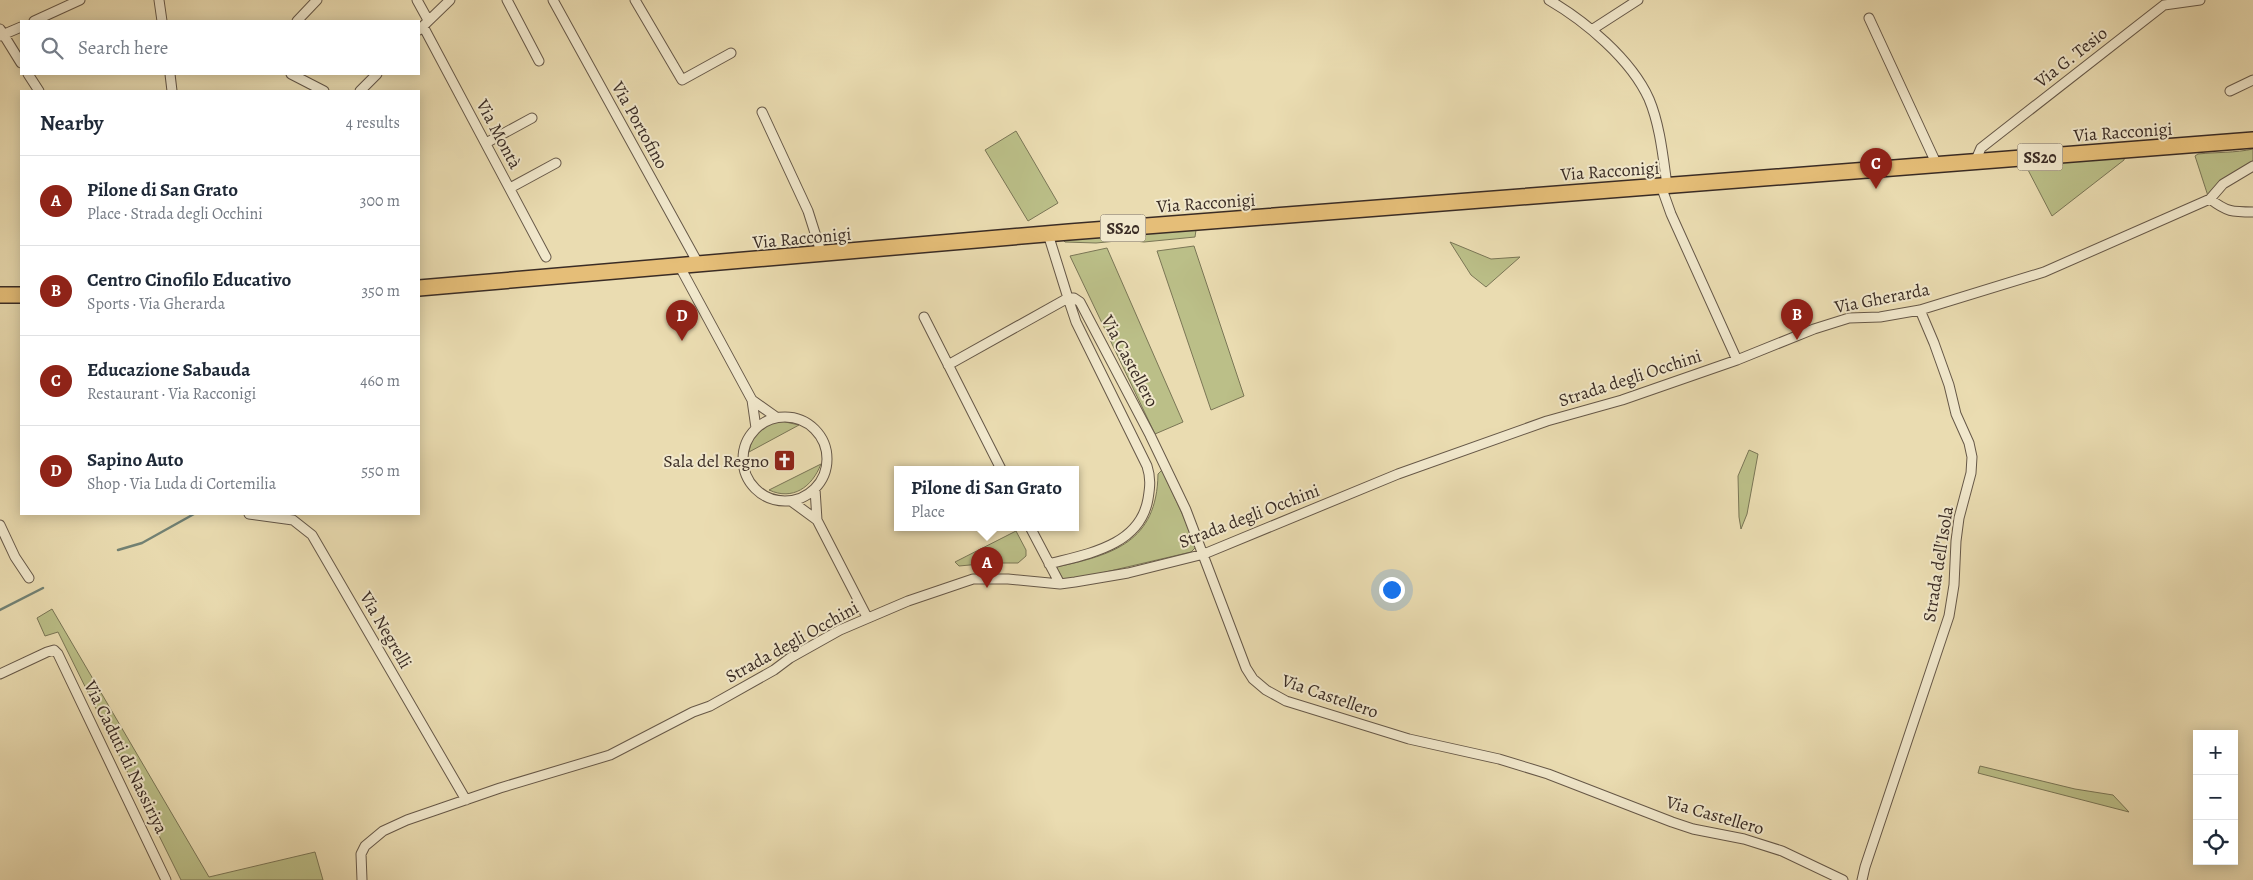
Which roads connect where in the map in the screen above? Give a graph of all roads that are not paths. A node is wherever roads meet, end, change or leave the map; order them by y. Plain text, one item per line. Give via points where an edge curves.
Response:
1 (80, 0) edge
2 (159, 0) edge
3 (317, 0) edge
4 (417, 0) edge
5 (450, 0) edge
6 (507, 0) edge
7 (553, 0) edge
8 (635, 0) edge
9 (1549, 0) edge
10 (1638, 0) edge
11 (2200, 0) edge
12 (1869, 18) dead end
13 (36, 20) edge
14 (162, 20) edge
15 (298, 20) edge
16 (423, 25) edge
17 (20, 27) edge
18 (1593, 29) junction
19 (1, 34) edge
20 (731, 53) dead end
21 (539, 61) dead end
22 (20, 62) edge
23 (29, 75) edge
24 (170, 75) edge
25 (293, 75) edge
26 (376, 75) edge
27 (2253, 80) edge
28 (38, 90) edge
29 (172, 90) edge
30 (322, 90) edge
31 (361, 90) edge
32 (2230, 91) dead end
33 (762, 112) dead end
34 (532, 118) dead end
35 (2253, 140) edge
36 (486, 143) junction
37 (1975, 162) junction
38 (556, 163) dead end
39 (1937, 164) junction
40 (2253, 166) edge
41 (1664, 185) junction
42 (510, 188) junction
43 (2210, 198) junction
44 (2253, 212) edge
45 (1048, 234) junction
46 (822, 255) junction
47 (546, 257) dead end
48 (699, 265) junction
49 (680, 267) junction
50 (420, 288) edge
51 (0, 295) edge
52 (20, 296) edge
53 (1068, 298) junction
54 (1920, 310) junction
55 (924, 317) dead end
56 (1737, 360) junction
57 (948, 365) junction
58 (752, 400) junction
59 (776, 417) junction
60 (756, 428) junction
61 (999, 466) edge
62 (815, 489) junction
63 (791, 501) junction
64 (256, 515) edge
65 (817, 520) junction
66 (0, 524) edge
67 (1032, 531) edge
68 (1204, 554) junction
69 (1049, 564) junction
70 (29, 578) dead end
71 (1060, 584) junction
72 (867, 617) junction
73 (0, 674) edge
74 (466, 800) junction
75 (166, 880) edge
76 (362, 880) edge
77 (1842, 880) edge
78 (1862, 880) edge

1 - 13 street
2 - 14 street
3 - 15 street
4 - 16 street, Via Montà
5 - 16 street
6 - 21 street
7 - 48 street, Via Portofino
8 - 20 street via 682,80
9 - 18 street
10 - 18 street
11 - 37 street, Via G. Tesio via 2164,5 1982,148
12 - 39 street
16 - 36 street, Via Montà
17 - 19 street
18 - 41 street via 1633,73 1649,98 1657,125
19 - 22 street
23 - 28 street
24 - 29 street
25 - 30 street
26 - 31 street
27 - 32 street
33 - 46 street via 808,211
34 - 36 street
35 - 37 main road, Via Racconigi / SS20
36 - 42 street, Via Montà
37 - 39 main road, Via Racconigi / SS20
38 - 42 street
39 - 41 main road, Via Racconigi / SS20
40 - 43 street, Via Gherarda via 2223,184
41 - 45 main road, Via Racconigi / SS20
41 - 56 street via 1670,214
42 - 47 street, Via Montà
43 - 44 street via 2232,212
43 - 54 street, Via Gherarda via 2044,272
45 - 46 main road, Via Racconigi / SS20
45 - 53 street
46 - 48 main road, Via Racconigi / SS20
48 - 49 main road, Via Racconigi / SS20
49 - 50 main road, Via Racconigi / SS20
49 - 58 street
51 - 52 main road
53 - 57 street
53 - 68 street, Via Castellero via 1080,302 1086,312 1154,443
53 - 69 street via 1076,322 1151,476 1141,521 1124,537 1094,552
54 - 56 street, Via Gherarda via 1849,318
54 - 78 street, Strada dell'Isola via 1969,443 1972,473 1959,518 1949,616
55 - 57 street
56 - 68 street, Strada degli Occhini via 1622,400 1547,421 1398,474
57 - 61 street
58 - 59 street
58 - 60 street
59 - 60 street
59 - 62 street via 790,416 803,420 823,439 827,465
60 - 63 street via 744,448 745,472 763,494 779,501
62 - 63 street
62 - 65 street
63 - 65 street
64 - 74 street, Via Negrelli via 293,520 312,535
65 - 72 street
66 - 70 street
67 - 69 street
68 - 71 street, Strada degli Occhini via 1128,573
68 - 77 street, Via Castellero via 1246,668 1253,679 1273,694 1409,739 1548,774 1693,829 1744,839 1782,851
69 - 71 street
71 - 72 street, Strada degli Occhini via 973,579
72 - 74 street, Strada degli Occhini via 710,706 610,755
73 - 75 street, Via Caduti di Nassiriya via 54,650
74 - 76 street, Strada degli Occhini via 383,831 365,846 360,872

